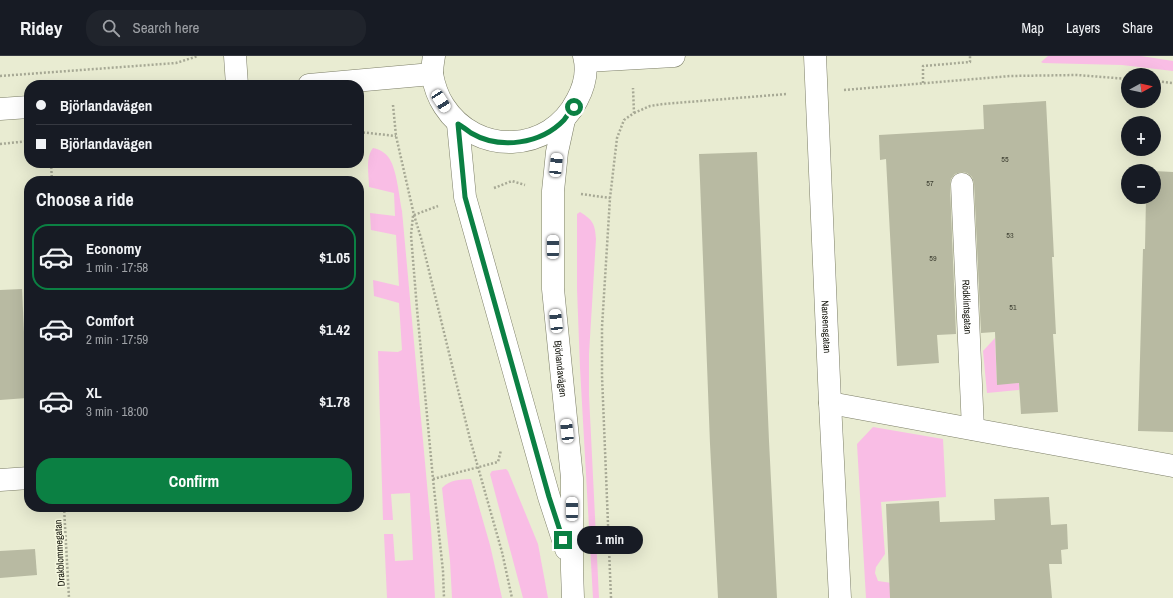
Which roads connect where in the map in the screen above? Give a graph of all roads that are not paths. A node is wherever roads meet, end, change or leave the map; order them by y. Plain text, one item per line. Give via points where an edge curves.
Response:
1 (235, 56) edge
2 (674, 56) edge
3 (815, 56) edge
4 (585, 59) edge
5 (433, 65) edge
6 (237, 80) edge
7 (364, 80) edge
8 (24, 107) edge
9 (0, 109) edge
10 (564, 120) junction
11 (458, 124) junction
12 (962, 184) dead end
13 (830, 403) junction
14 (973, 429) junction
15 (1173, 466) edge
16 (24, 478) edge
17 (0, 480) edge
18 (572, 570) junction
19 (573, 598) edge
20 (840, 598) edge

1 - 6 street
2 - 4 street
3 - 13 street, Nansensgatan
4 - 10 street, Björlandavägen via 585,77 581,93
5 - 7 street via 392,78
5 - 11 street, Björlandavägen via 435,88 448,113
8 - 9 street
10 - 11 street, Björlandavägen via 536,138 520,142 488,139
10 - 18 street, Björlandavägen via 557,152 553,191 553,289 572,478
11 - 18 street, Björlandavägen via 465,197
12 - 14 street, Rödklintsgatan
13 - 14 street
13 - 20 street, Nansensgatan
14 - 15 street
16 - 17 street
18 - 19 street, Björlandavägen

